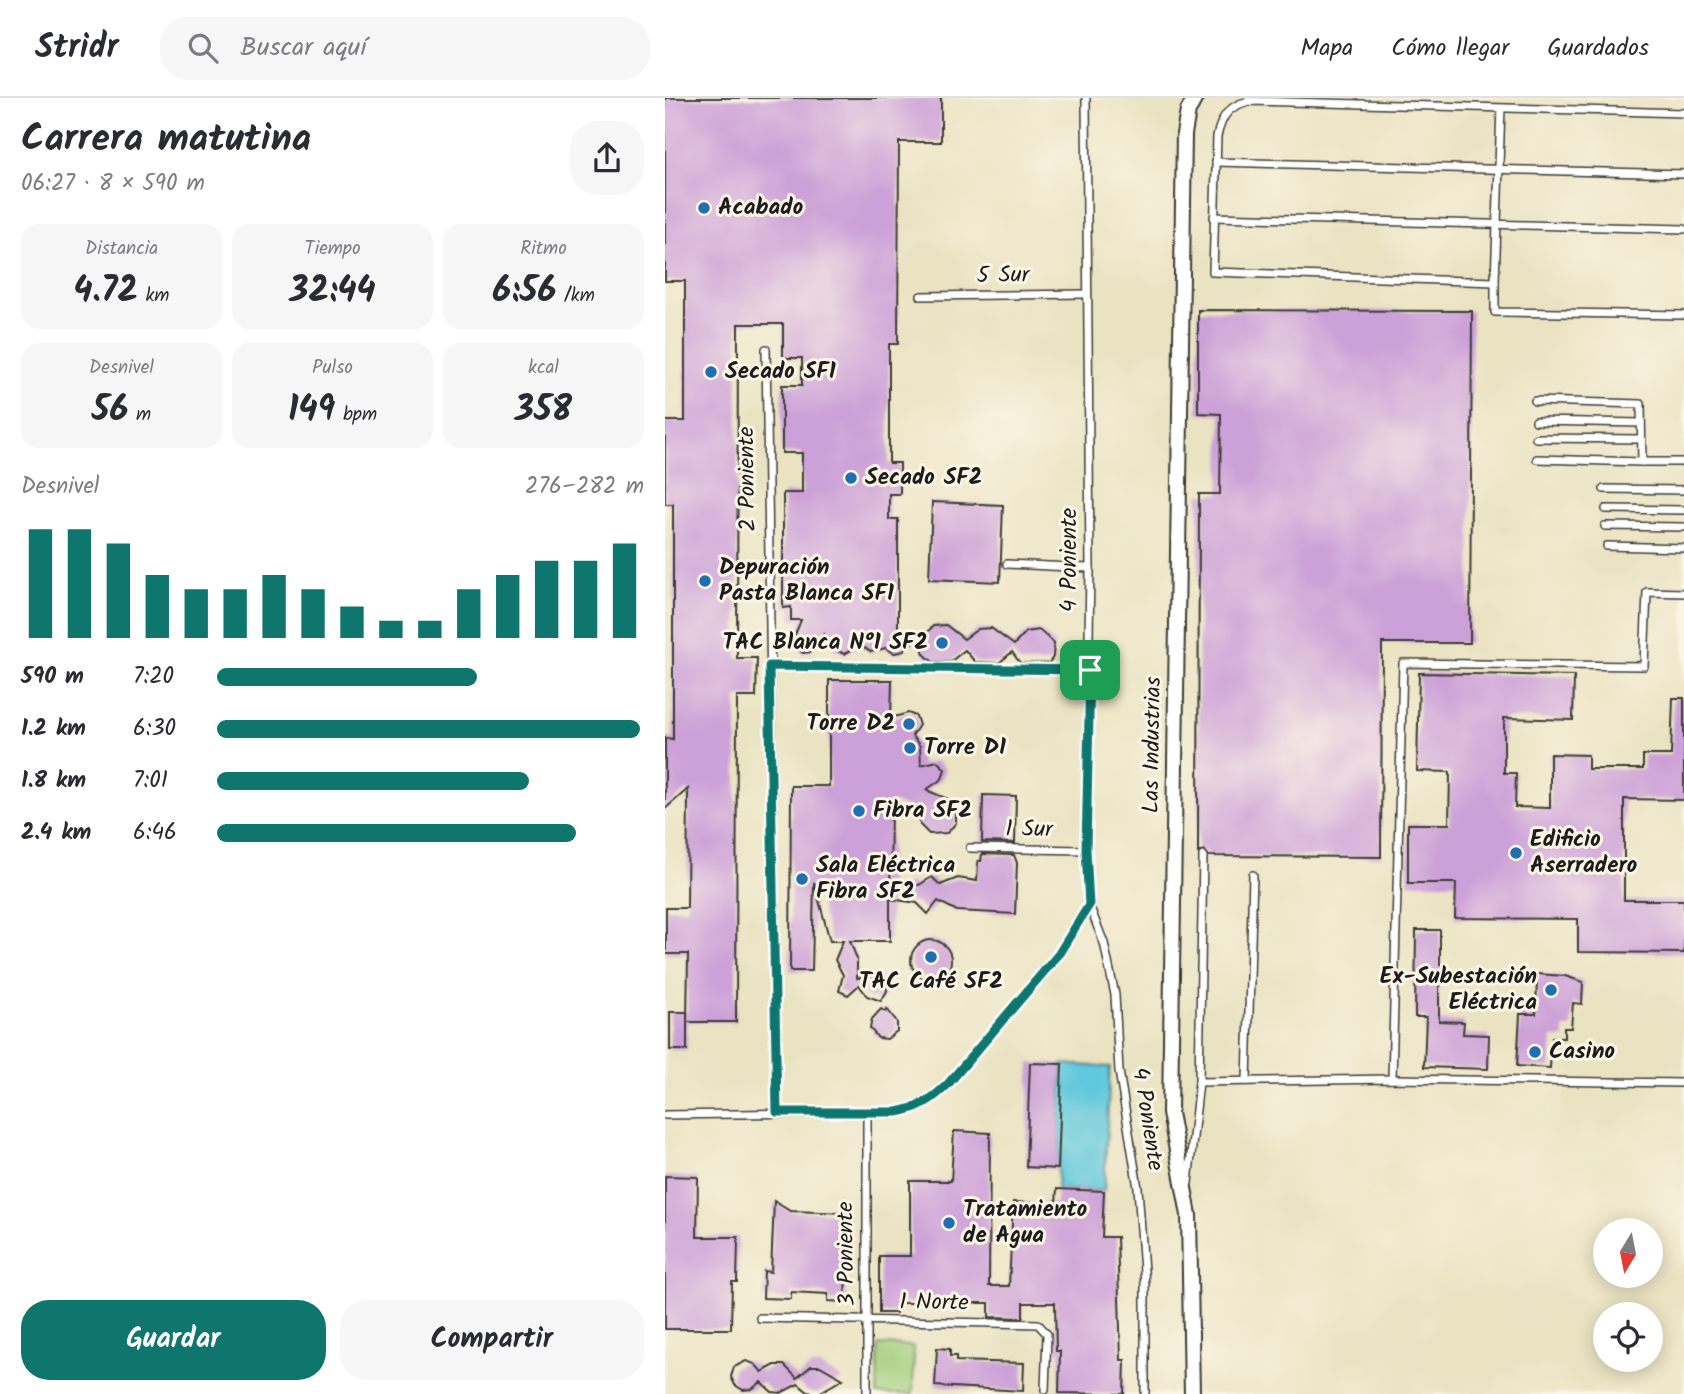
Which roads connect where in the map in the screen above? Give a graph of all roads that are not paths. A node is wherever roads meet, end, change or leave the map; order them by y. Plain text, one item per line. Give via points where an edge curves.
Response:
1 (1086, 98) edge
2 (1195, 98) edge
3 (1501, 108) junction
4 (1684, 113) edge
5 (1216, 162) junction
6 (1499, 169) junction
7 (1684, 174) edge
8 (1214, 217) junction
9 (1497, 224) junction
10 (1684, 229) edge
11 (1495, 282) junction
12 (1086, 294) junction
13 (921, 296) dead end
14 (1684, 315) edge
15 (766, 349) dead end
16 (1535, 401) dead end
17 (1536, 421) dead end
18 (1641, 423) junction
19 (1536, 438) dead end
20 (1641, 439) junction
21 (1537, 459) dead end
22 (1641, 461) junction
23 (1684, 462) edge
24 (1604, 489) dead end
25 (1684, 490) edge
26 (1605, 509) dead end
27 (1684, 510) edge
28 (1605, 526) dead end
29 (1684, 527) edge
30 (1607, 546) dead end
31 (1684, 548) edge
32 (1007, 564) dead end
33 (1090, 568) junction
34 (1684, 593) edge
35 (769, 666) junction
36 (1090, 670) junction
37 (970, 848) dead end
38 (1086, 850) junction
39 (1203, 856) dead end
40 (1253, 875) dead end
41 (1089, 905) junction
42 (1391, 1079) junction
43 (1247, 1081) junction
44 (1199, 1082) junction
45 (1684, 1083) edge
46 (777, 1112) junction
47 (867, 1113) junction
48 (665, 1115) edge
49 (1189, 1215) junction
50 (760, 1318) dead end
51 (867, 1321) junction
52 (1045, 1391) dead end
53 (867, 1394) edge
54 (1145, 1394) edge
55 (1192, 1394) edge

1 - 12 lane, 4 Poniente
2 - 49 street, Las Industrias via 1184,134 1170,1068 1170,1113
3 - 4 lane
3 - 5 lane via 1238,104 1223,116
3 - 6 lane
5 - 6 lane
5 - 8 lane
6 - 7 lane
6 - 9 lane
8 - 9 lane
8 - 11 lane via 1213,272
9 - 10 lane
9 - 11 lane
11 - 14 lane via 1495,312
12 - 13 lane, 5 Sur
12 - 33 lane, 4 Poniente
15 - 35 lane, 2 Poniente
16 - 18 lane via 1641,404
17 - 18 lane
18 - 20 lane
19 - 20 lane
20 - 22 lane
21 - 22 lane
22 - 23 lane
24 - 25 lane
26 - 27 lane
28 - 29 lane
30 - 31 lane
32 - 33 lane
33 - 36 lane, 4 Poniente
34 - 42 lane via 1647,592 1644,666 1403,663
35 - 36 lane
35 - 46 lane, 2 Poniente
36 - 38 lane, 4 Poniente
37 - 38 lane, 1 Sur
38 - 41 lane, 4 Poniente
39 - 44 lane
40 - 43 lane
41 - 47 lane via 1058,955 932,1099 914,1109
41 - 54 lane, 4 Poniente via 1104,943 1115,995 1119,1071 1138,1188 1145,1285
42 - 43 lane
42 - 45 lane
43 - 44 lane
44 - 49 lane via 1189,1156
46 - 47 lane
46 - 48 lane
47 - 51 lane, 3 Poniente
49 - 55 street, Las Industrias
50 - 51 lane, 1 Norte
51 - 52 lane, 1 Norte via 1038,1324 1047,1334
51 - 53 lane, 3 Poniente

